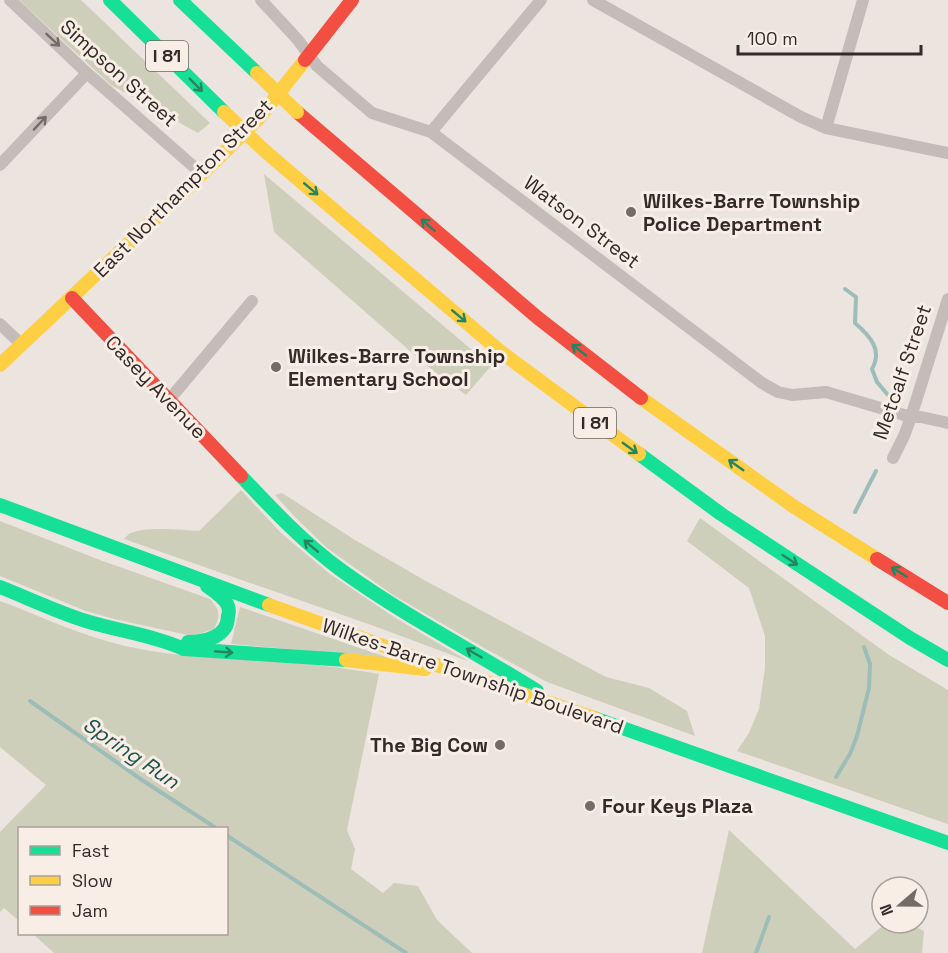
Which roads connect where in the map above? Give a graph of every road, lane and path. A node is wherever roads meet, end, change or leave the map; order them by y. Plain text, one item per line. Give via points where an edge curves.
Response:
1 (10, 0) edge
2 (110, 0) edge
3 (180, 0) edge
4 (261, 0) edge
5 (352, 0) edge
6 (541, 0) edge
7 (593, 0) edge
8 (863, 0) edge
9 (308, 54) junction
10 (87, 73) junction
11 (826, 128) junction
12 (431, 132) junction
13 (948, 153) edge
14 (0, 165) edge
15 (202, 174) junction
16 (72, 298) junction
17 (948, 299) edge
18 (252, 301) dead end
19 (0, 324) edge
20 (21, 344) junction
21 (0, 365) edge
22 (169, 399) junction
23 (911, 417) junction
24 (948, 423) edge
25 (892, 458) dead end
26 (0, 505) edge
27 (200, 580) junction
28 (0, 587) edge
29 (948, 603) edge
30 (168, 642) junction
31 (948, 660) edge
32 (448, 669) junction
33 (559, 705) junction
34 (948, 843) edge

1 -> 10 street, Simpson Street
2 -> 31 main road, I 81, bridge via 266,152 501,352 721,514
29 -> 3 main road, I 81, bridge via 793,506 632,391 448,243 297,112
4 - 9 street, Watson Street
5 - 9 main road, East Northampton Street
6 - 12 street
7 - 11 street
8 - 11 street
9 - 12 street, Watson Street via 372,113
9 - 15 main road, East Northampton Street via 258,118
14 -> 10 street
10 - 15 street, Simpson Street
11 - 13 street
12 - 23 street, Watson Street via 762,383 792,395 826,392
15 - 16 main road, East Northampton Street
16 - 20 main road, East Northampton Street
16 - 22 main road, Casey Avenue
17 - 23 street, Metcalf Street
18 - 22 street
19 - 20 street
20 - 21 main road, East Northampton Street
33 -> 22 main road, Casey Avenue via 339,568 278,516
23 - 24 street, Watson Street
23 - 25 street, Metcalf Street
26 - 27 main road, Wilkes-Barre Township Boulevard
27 - 30 main road via 228,606 228,621 222,633 204,642
27 - 32 main road, Wilkes-Barre Township Boulevard
28 - 30 main road via 83,620
30 -> 32 main road via 184,649
32 - 33 main road, Wilkes-Barre Township Boulevard
33 - 34 main road, Wilkes-Barre Township Boulevard

